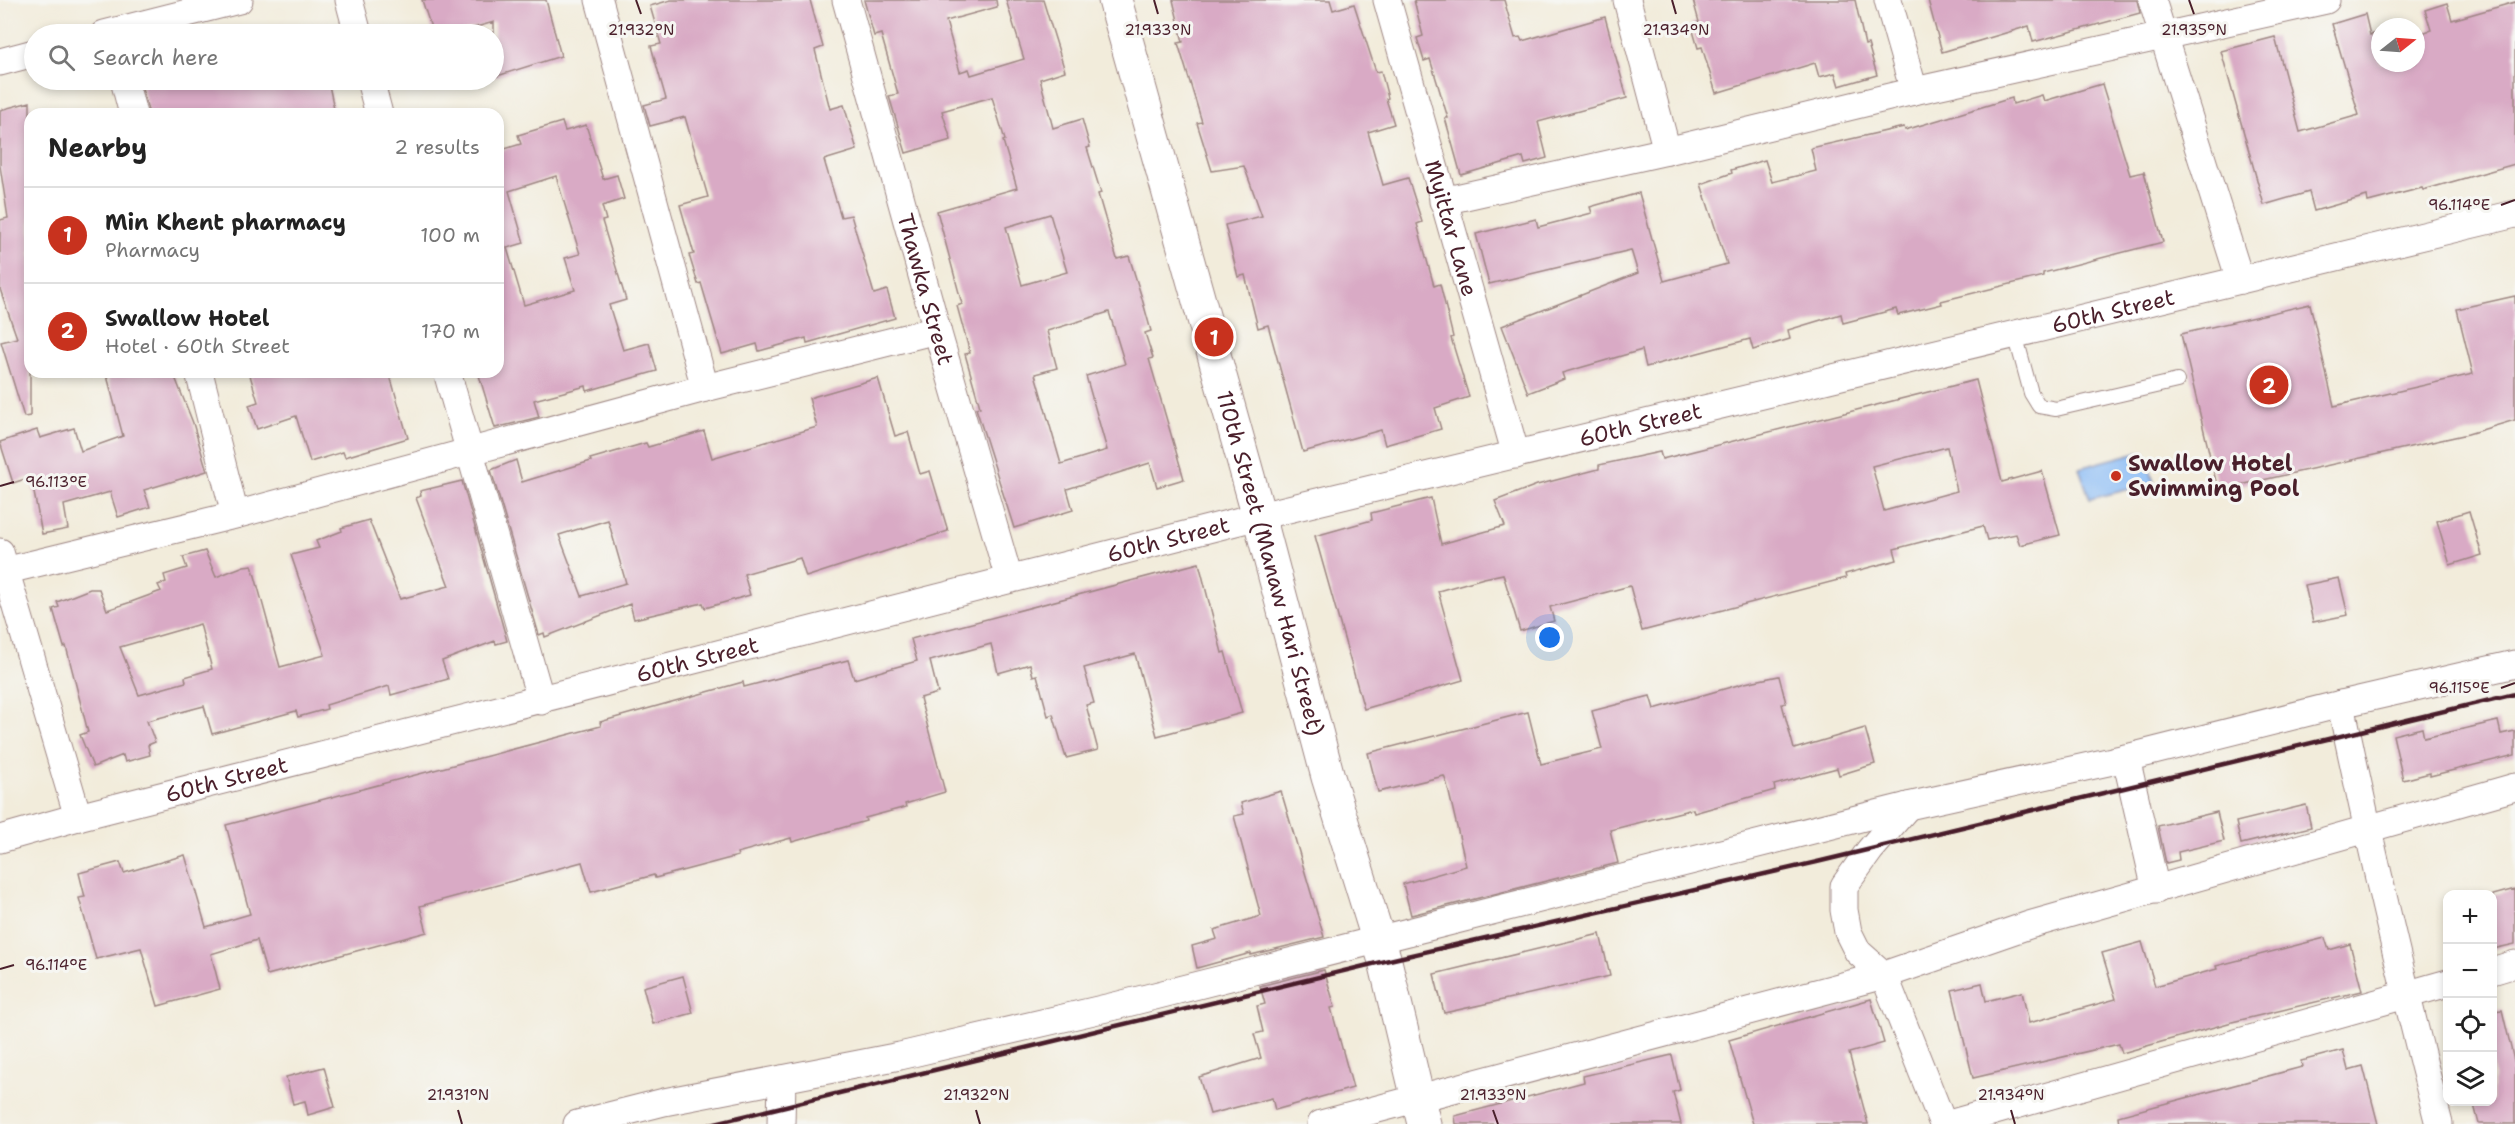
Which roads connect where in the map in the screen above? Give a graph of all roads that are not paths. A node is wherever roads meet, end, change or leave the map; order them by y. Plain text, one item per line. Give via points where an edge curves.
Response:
1 (239, 0) edge
2 (349, 0) edge
3 (599, 0) edge
4 (846, 0) edge
5 (1115, 0) edge
6 (1387, 0) edge
7 (1627, 0) edge
8 (1888, 0) edge
9 (2152, 0) edge
10 (2326, 0) edge
11 (147, 24) edge
12 (355, 24) edge
13 (2163, 38) junction
14 (24, 56) edge
15 (0, 62) edge
16 (127, 90) edge
17 (373, 90) edge
18 (1914, 92) junction
19 (131, 108) edge
20 (377, 108) edge
21 (1667, 151) junction
22 (1443, 201) junction
23 (2515, 214) edge
24 (2240, 280) junction
25 (937, 330) junction
26 (2015, 334) junction
27 (201, 378) edge
28 (449, 378) edge
29 (2178, 381) dead end
30 (705, 388) junction
31 (468, 452) junction
32 (1516, 455) junction
33 (236, 515) junction
34 (1259, 516) junction
35 (2, 565) edge
36 (1010, 579) junction
37 (2515, 664) edge
38 (541, 700) junction
39 (2341, 704) junction
40 (2126, 758) junction
41 (2515, 787) edge
42 (1908, 806) junction
43 (78, 817) junction
44 (2367, 831) junction
45 (0, 839) edge
46 (2156, 890) junction
47 (1378, 939) junction
48 (2515, 964) edge
49 (2497, 970) edge
50 (1884, 975) junction
51 (2443, 984) edge
52 (2405, 994) junction
53 (782, 1079) junction
54 (1420, 1111) edge
55 (577, 1124) edge
56 (781, 1124) edge
57 (1321, 1124) edge
58 (1943, 1124) edge
59 (1949, 1124) edge
60 (2439, 1124) edge

1 - 11 street
2 - 12 street
3 - 30 street
4 - 25 street, Thawka Street
5 - 34 main road, 110th Street (Manaw Hari Street)
6 - 22 street, Myittar Lane
7 - 21 street
8 - 18 street
9 - 13 street
10 - 13 street
13 - 18 street
13 - 24 street
14 - 15 street
16 - 19 street
17 - 20 street
18 - 21 street
21 - 22 street
22 - 32 street, Myittar Lane
23 - 24 street, 60th Street
24 - 26 street, 60th Street
25 - 30 street
25 - 36 street, Thawka Street
26 - 29 lane via 2031,393 2039,406 2056,409
26 - 32 street, 60th Street
27 - 33 street
28 - 31 street
30 - 31 street
31 - 33 street
31 - 38 street
32 - 34 street, 60th Street
33 - 35 street
34 - 36 street, 60th Street
34 - 47 main road, 110th Street (Manaw Hari Street) via 1328,777
35 - 43 street
36 - 38 street, 60th Street
37 - 39 street
38 - 43 street, 60th Street
39 - 40 street
39 - 44 street
40 - 42 street
40 - 46 street
41 - 44 street
42 - 47 street
42 - 50 street via 1844,886 1848,932 1858,952
43 - 45 street, 60th Street
44 - 46 street
44 - 52 street
46 - 50 street via 2030,925
47 - 53 street via 1104,1009
47 - 54 main road, 110th Street (Manaw Hari Street)
48 - 49 street
50 - 54 street
50 - 58 street
51 - 52 street
52 - 59 street
52 - 60 street
53 - 55 street
53 - 56 street
54 - 57 street

